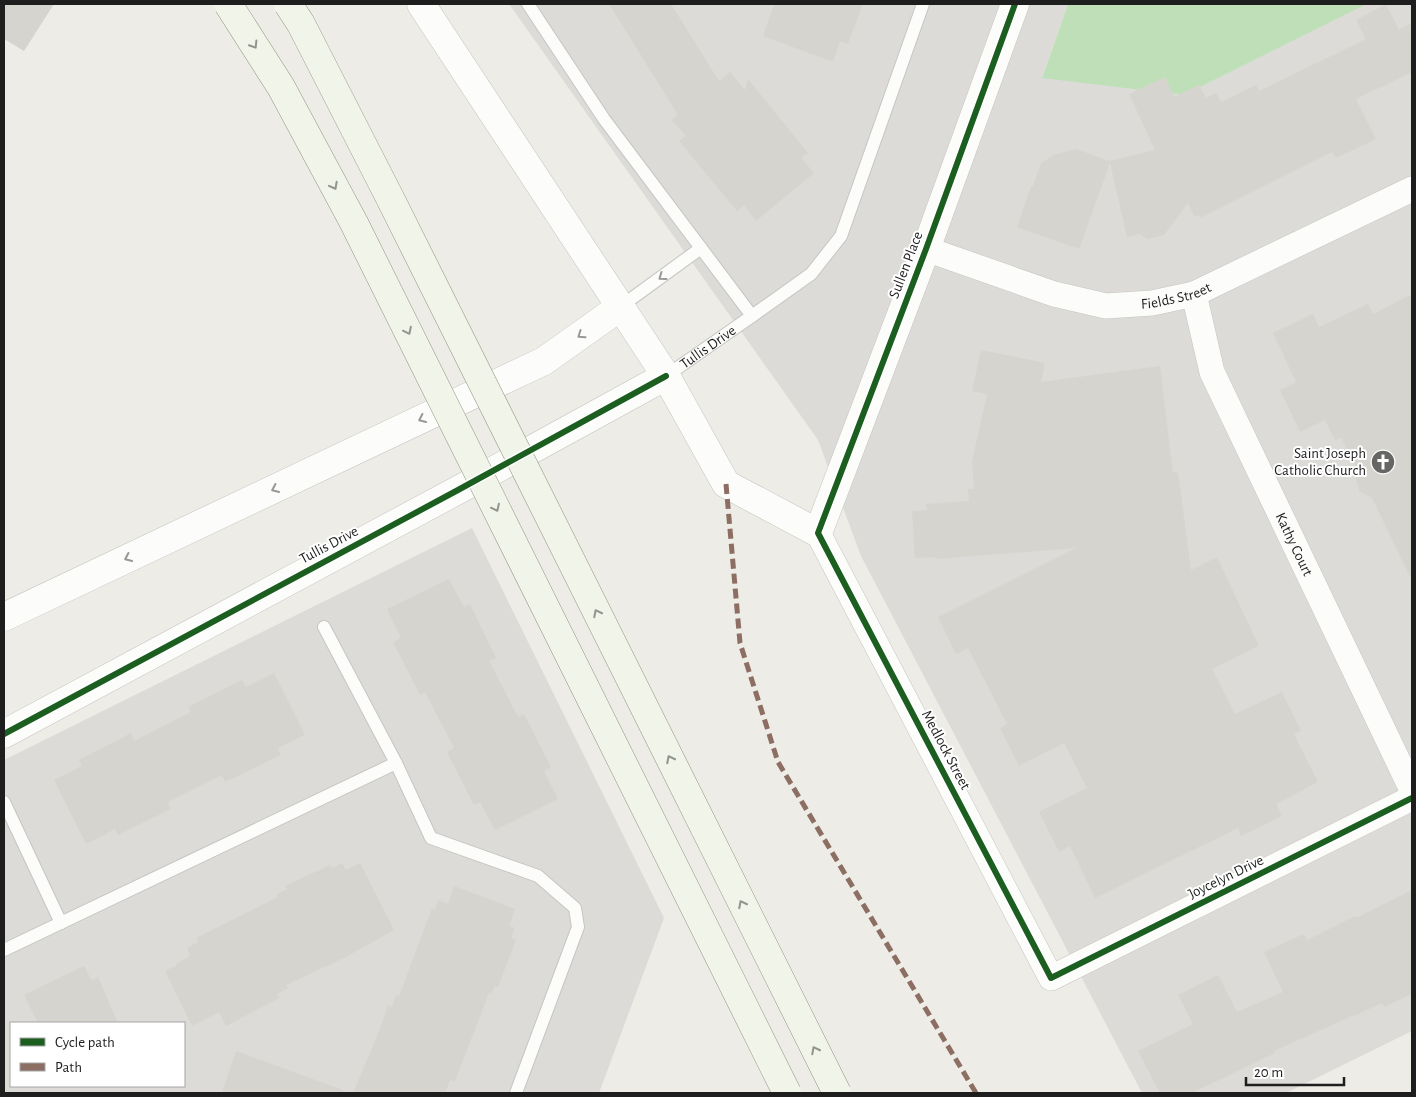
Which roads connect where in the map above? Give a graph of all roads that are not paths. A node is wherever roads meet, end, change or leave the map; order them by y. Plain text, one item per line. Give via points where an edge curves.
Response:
1 (228, 4) edge
2 (288, 4) edge
3 (421, 4) edge
4 (528, 4) edge
5 (923, 4) edge
6 (1015, 4) edge
7 (1412, 189) edge
8 (701, 248) junction
9 (926, 248) junction
10 (1194, 294) junction
11 (620, 307) junction
12 (752, 316) junction
13 (666, 376) junction
14 (818, 533) junction
15 (4, 617) edge
16 (324, 626) dead end
17 (4, 734) edge
18 (396, 763) junction
19 (1412, 790) edge
20 (1412, 798) edge
21 (4, 802) edge
22 (61, 923) junction
23 (4, 950) edge
24 (1051, 978) joint
25 (516, 1093) edge
26 (787, 1093) edge
27 (837, 1093) edge

1 -> 26 main road, bridge via 281,87 354,223
27 -> 2 main road, bridge via 390,198
3 - 11 street
4 - 8 lane via 604,119
5 - 12 lane, Tullis Drive via 841,236 811,274
6 - 9 street, Sullen Place
7 - 10 street, Fields Street
8 -> 11 lane
8 - 12 lane
9 - 10 street, Fields Street via 1054,294 1106,306 1152,303
9 - 14 street, Sullen Place
10 - 19 street, Kathy Court via 1212,372
11 - 13 street
11 -> 15 street via 544,361
12 - 13 lane, Tullis Drive
13 - 14 street via 726,484
13 - 17 street, Tullis Drive
14 - 24 street, Medlock Street
16 - 18 lane
18 - 22 lane
18 - 25 lane via 431,838 538,876 575,908 578,927
20 - 24 street, Joycelyn Drive
21 - 22 lane
22 - 23 lane

